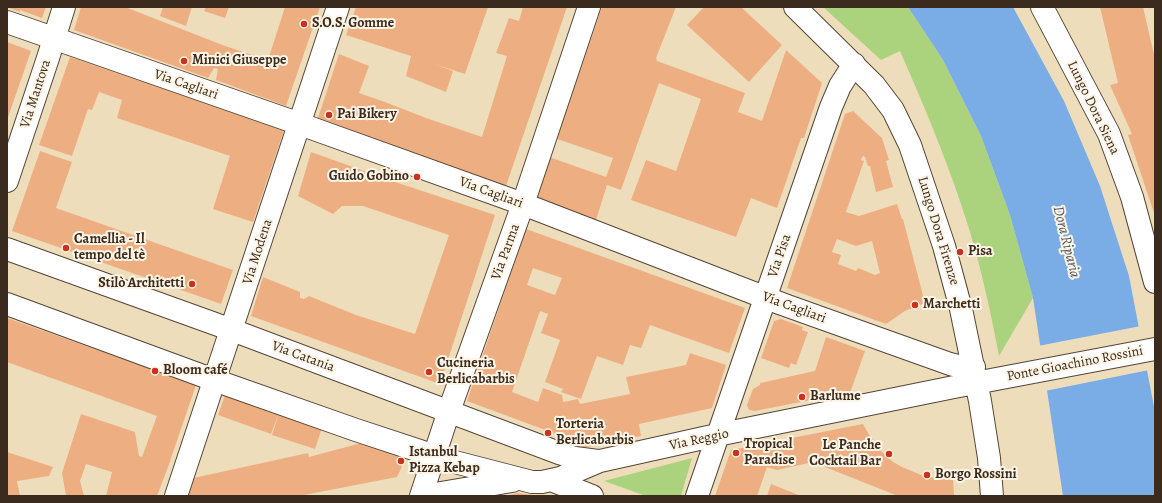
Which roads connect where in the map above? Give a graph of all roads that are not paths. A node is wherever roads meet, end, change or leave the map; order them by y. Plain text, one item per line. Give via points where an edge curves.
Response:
1 (64, 7) edge
2 (338, 7) edge
3 (589, 7) edge
4 (795, 7) edge
5 (1042, 7) edge
6 (7, 22) edge
7 (54, 39) junction
8 (854, 64) junction
9 (300, 124) junction
10 (7, 181) edge
11 (523, 204) junction
12 (7, 250) edge
13 (1155, 282) edge
14 (766, 297) junction
15 (7, 304) edge
16 (232, 330) junction
17 (1154, 349) edge
18 (975, 375) junction
19 (214, 380) junction
20 (449, 411) junction
21 (717, 435) junction
22 (434, 456) junction
23 (600, 461) junction
24 (522, 479) junction
25 (551, 480) junction
26 (176, 496) edge
27 (422, 496) edge
28 (592, 496) edge
29 (697, 496) edge
30 (992, 496) edge

1 - 7 street, Via Mantova
2 - 9 street, Via Modena
3 - 11 street, Via Parma
4 - 8 street, Lungo Dora Firenze
5 - 13 street, Lungo Dora Siena via 1109,134 1132,197
6 - 7 street, Via Cagliari
7 - 9 street, Via Cagliari
7 - 10 street, Via Mantova
8 - 14 street, Via Pisa via 831,107
8 - 18 street, Lungo Dora Firenze via 884,97 910,145 944,246
9 - 11 street, Via Cagliari
9 - 16 street, Via Modena
11 - 14 street, Via Cagliari
11 - 20 street, Via Parma
12 - 16 street, Via Catania
14 - 18 street, Via Cagliari via 962,367
14 - 21 street, Via Pisa
15 - 19 street
16 - 19 street, Via Modena
16 - 20 street, Via Catania
17 - 18 street, Ponte Gioachino Rossini via 998,379
18 - 21 street, Via Reggio
18 - 30 street, Lungo Dora Firenze via 989,458
19 - 22 street
19 - 26 street, Via Modena
20 - 22 street, Via Parma
20 - 23 street, Via Catania via 558,453
21 - 23 street, Via Reggio
21 - 29 street, Via Pisa
22 - 24 street
22 - 27 street, Via Parma
23 - 25 street, Via Reggio
24 - 25 street, Via Reggio via 542,482
24 - 27 street, Via Reggio
25 - 28 street

